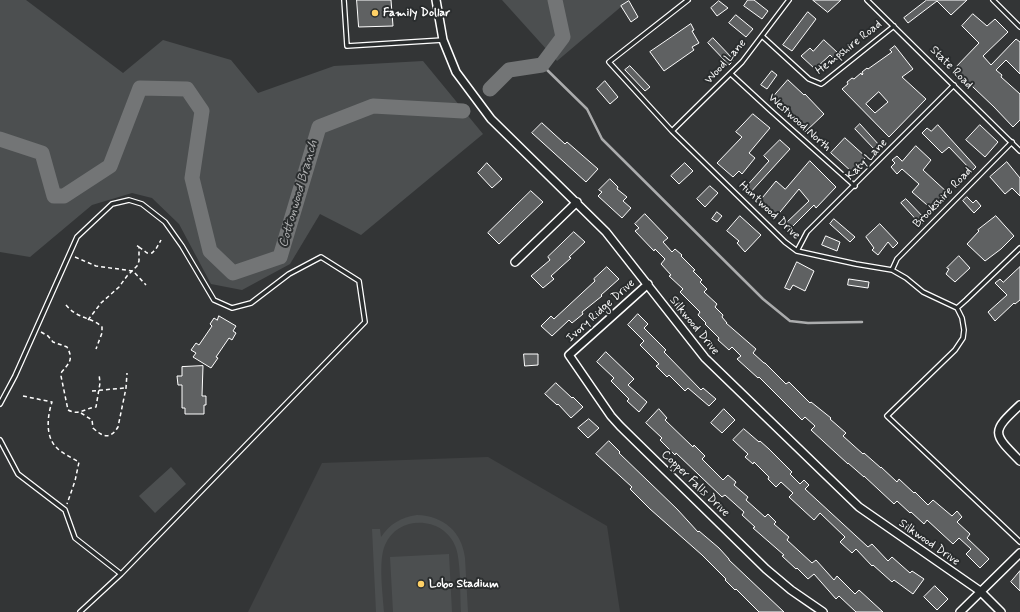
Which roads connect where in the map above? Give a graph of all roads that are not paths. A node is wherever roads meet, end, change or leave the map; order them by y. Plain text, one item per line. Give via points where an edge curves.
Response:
1 (344, 0) edge
2 (436, 0) edge
3 (688, 0) edge
4 (790, 0) edge
5 (867, 0) edge
6 (993, 0) edge
7 (894, 26) junction
8 (1020, 27) edge
9 (762, 36) junction
10 (443, 40) junction
11 (731, 74) junction
12 (954, 85) junction
13 (672, 131) junction
14 (1012, 142) junction
15 (1020, 150) edge
16 (855, 186) junction
17 (577, 202) junction
18 (1020, 248) edge
19 (797, 251) junction
20 (515, 262) dead end
21 (892, 270) junction
22 (648, 284) junction
23 (957, 308) junction
24 (569, 355) joint
25 (0, 404) edge
26 (1020, 404) edge
27 (0, 440) edge
28 (1020, 461) edge
29 (1020, 542) edge
30 (1020, 553) edge
31 (121, 574) junction
32 (980, 591) junction
33 (80, 612) edge
34 (823, 612) edge
35 (960, 612) edge
36 (1002, 612) edge

1 - 10 lane via 347,46
2 - 10 street, Silkwood Drive
3 - 13 lane, Huntwood Drive via 609,62
4 - 9 lane, Wood Lane
5 - 7 lane, State Road
6 - 8 lane
7 - 9 lane, Hempshire Road via 821,84 809,79
7 - 12 lane, State Road
9 - 11 lane, Wood Lane
10 - 17 street, Silkwood Drive via 456,72 490,118
11 - 13 lane, Wood Lane
11 - 16 lane, Westwood North
12 - 14 lane, State Road
12 - 16 lane, Katy Lane
13 - 19 lane, Huntwood Drive
14 - 15 lane, State Road
14 - 21 lane, Brookshire Road via 897,259
16 - 19 lane, Katy Lane via 807,232
17 - 20 street
17 - 22 street, Silkwood Drive via 606,232
18 - 23 lane
19 - 21 lane, Huntwood Drive
21 - 23 lane, Huntwood Drive via 923,292
22 - 24 street, Ivory Ridge Drive
22 - 32 street, Silkwood Drive via 705,358 859,507
23 - 29 lane via 962,318 963,338 955,350 887,416
24 - 34 street, Copper Falls Drive via 620,426 766,569
25 - 31 lane via 77,237 112,204 129,200 142,204 165,222 214,300 232,308 250,303 289,274 321,257 359,281 365,322
26 - 28 street via 1003,421 998,435
27 - 31 lane via 18,474 65,510 75,538
30 - 32 street
31 - 33 lane
32 - 35 street
32 - 36 street, Silkwood Drive

